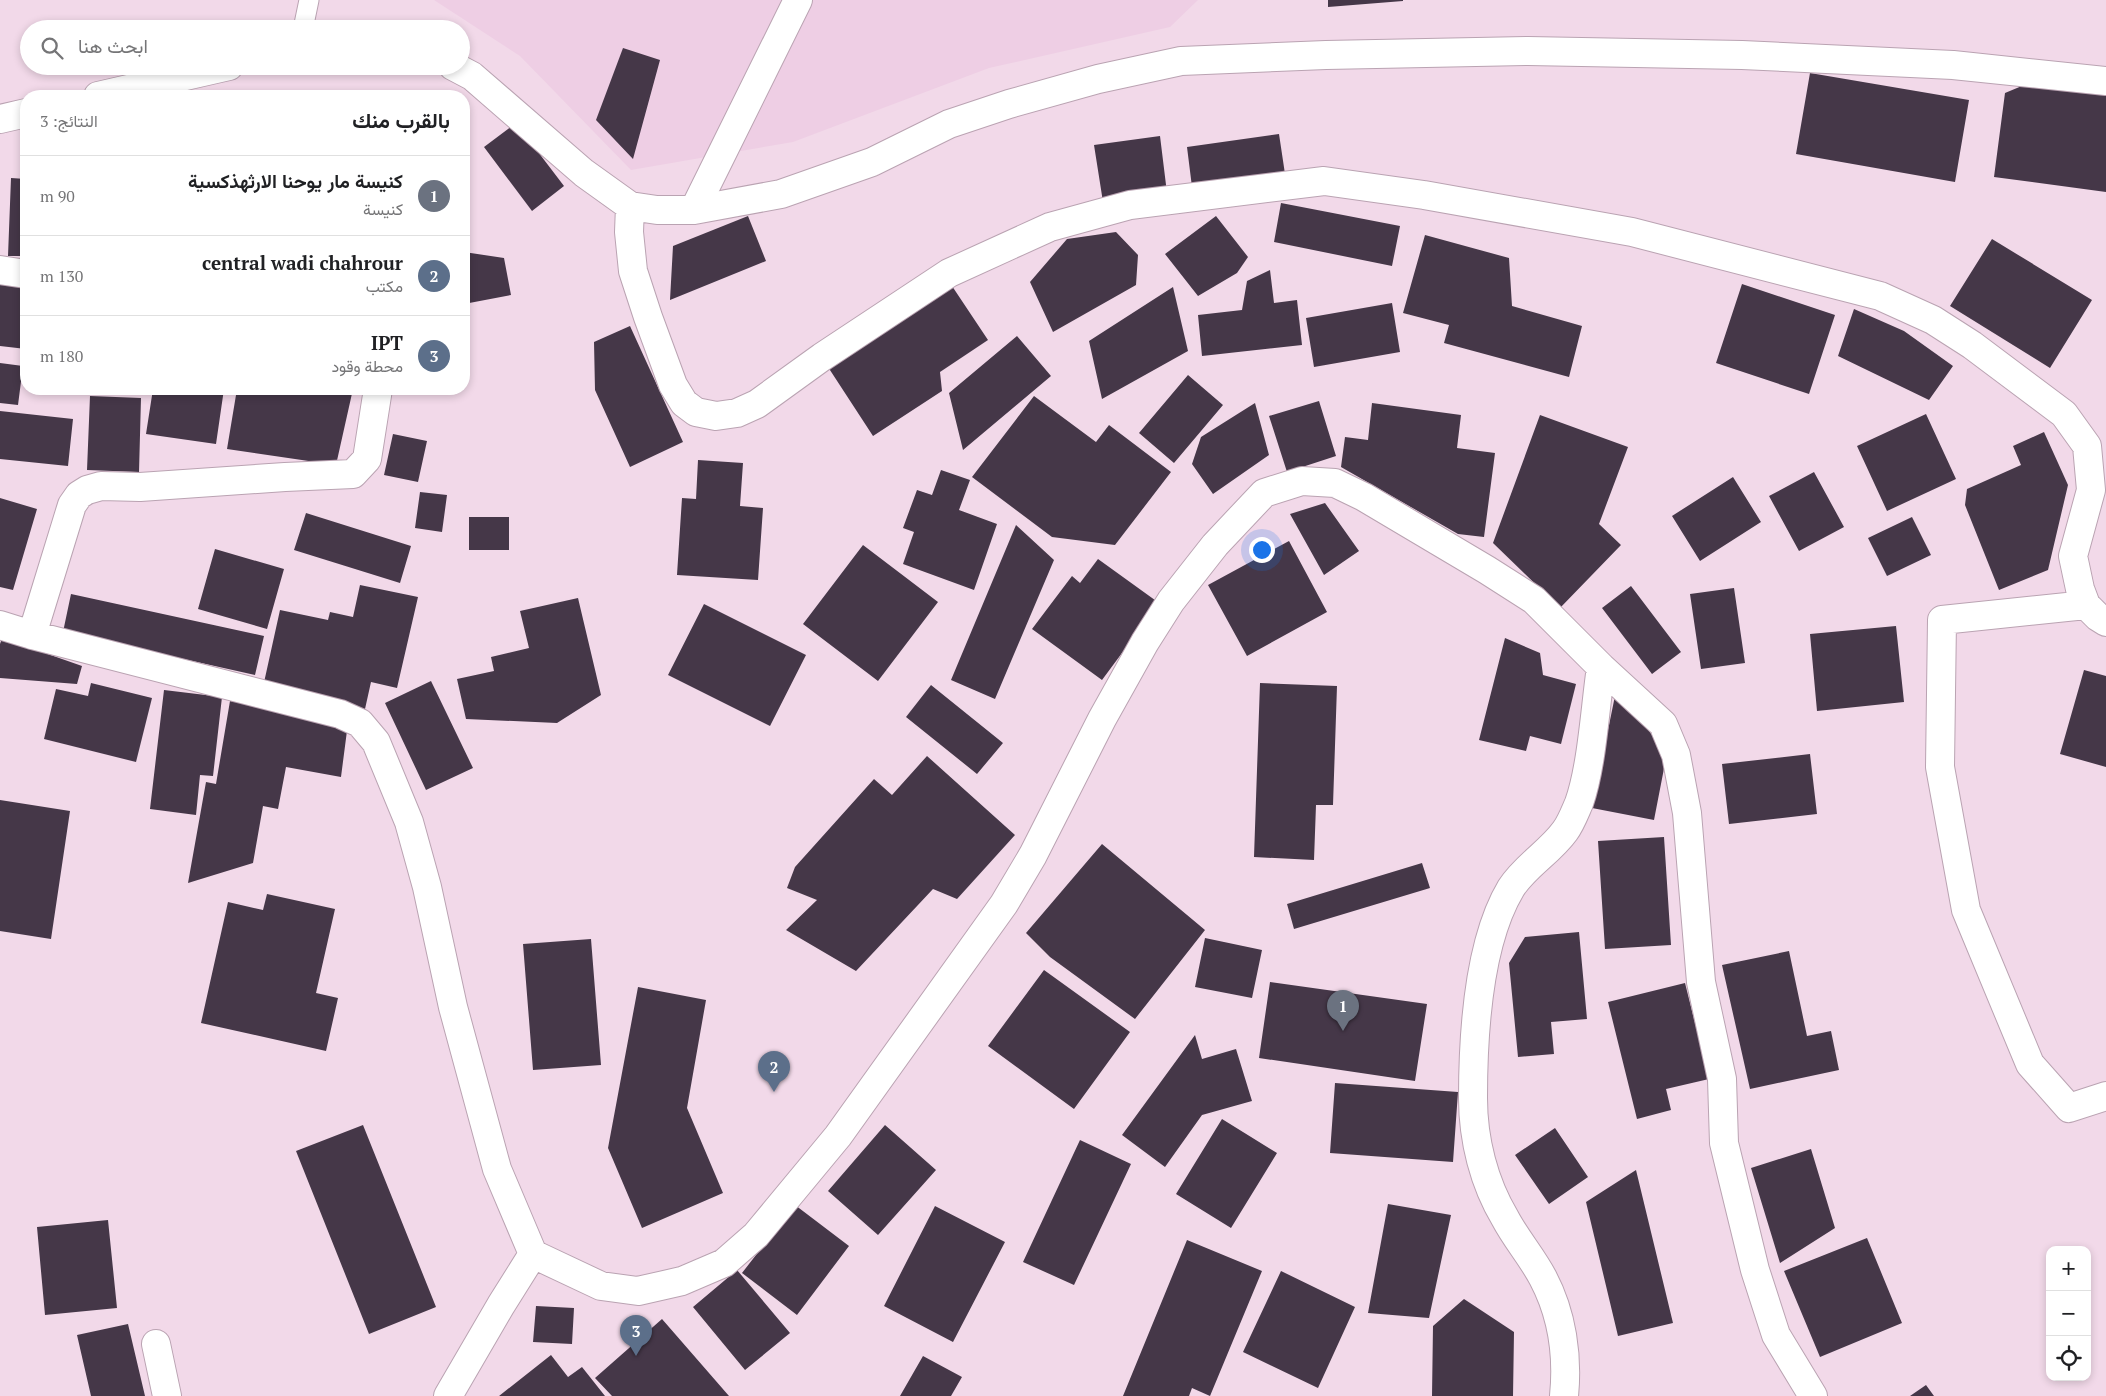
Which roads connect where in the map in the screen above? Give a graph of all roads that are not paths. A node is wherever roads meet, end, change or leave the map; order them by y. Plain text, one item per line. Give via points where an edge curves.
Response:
1 (309, 0) edge
2 (798, 0) edge
3 (305, 20) edge
4 (190, 75) edge
5 (470, 75) edge
6 (2106, 81) edge
7 (124, 90) edge
8 (20, 114) edge
9 (0, 119) edge
10 (630, 206) junction
11 (694, 210) junction
12 (0, 270) edge
13 (20, 273) edge
14 (377, 395) edge
15 (2096, 614) edge
16 (0, 625) edge
17 (32, 635) junction
18 (1601, 667) junction
19 (2106, 1096) edge
20 (533, 1254) junction
21 (156, 1344) dead end
22 (167, 1396) edge
23 (448, 1396) edge
24 (1564, 1396) edge
25 (1813, 1396) edge

1 - 3 lane
2 - 11 street
4 - 7 street
5 - 10 street via 584,173
6 - 11 street via 1953,65 1733,55 1528,51 1181,61 1098,79 975,115 949,124 872,162 781,194
8 - 9 street
10 - 11 street
10 - 15 street via 628,232 633,271 673,385 684,403 696,412 716,416 737,413 756,404 822,356 949,273 1050,227 1130,205 1324,181 1424,195 1632,232 1880,296 1933,320 1972,344 2064,414 2086,446 2091,490 2072,556 2080,589
12 - 13 street
14 - 17 street via 367,459 353,474 140,487 101,486 79,495 72,505
15 - 19 street via 1942,620 1940,768 1966,910 2030,1064 2069,1108
16 - 17 street
17 - 20 street via 340,714 360,724 376,742 409,822 453,1007 497,1169
18 - 20 street via 1534,600 1364,497 1335,483 1302,481 1264,493 1171,600 1102,719 1033,855 1004,904 838,1136 756,1235 724,1263 682,1282 638,1291 601,1286
18 - 24 street via 1579,802 1566,830 1512,887 1500,911 1489,942 1476,1029 1473,1100 1479,1151 1487,1183 1504,1217 1543,1278 1558,1319 1564,1346
18 - 25 street via 1663,724 1676,755 1687,813 1701,982 1722,1079 1724,1144 1755,1270 1776,1335
20 - 23 street
21 - 22 street

